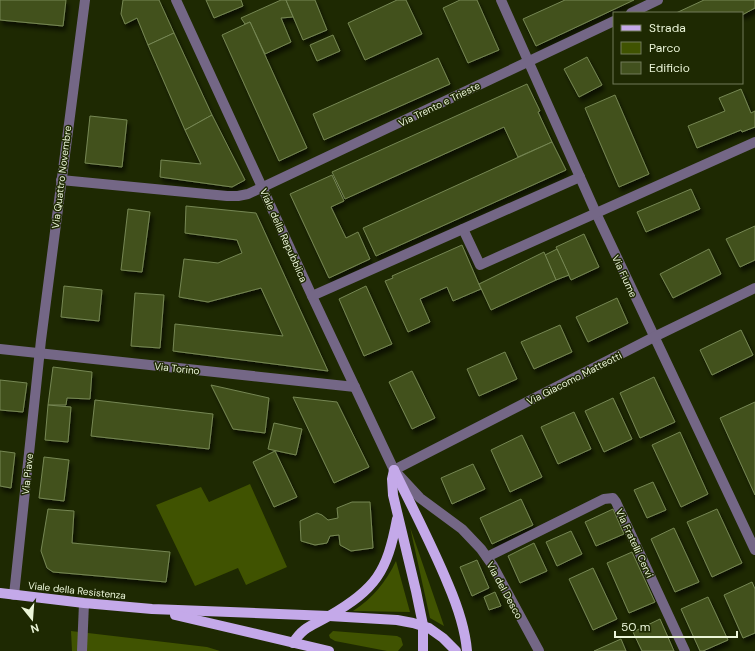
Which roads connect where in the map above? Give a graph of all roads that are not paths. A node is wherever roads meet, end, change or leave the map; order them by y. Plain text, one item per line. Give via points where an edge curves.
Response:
1 (85, 0) edge
2 (176, 0) edge
3 (501, 0) edge
4 (658, 0) edge
5 (633, 12) edge
6 (613, 21) edge
7 (528, 62) junction
8 (755, 142) edge
9 (580, 177) junction
10 (61, 180) junction
11 (263, 188) junction
12 (596, 213) junction
13 (463, 229) junction
14 (755, 288) edge
15 (312, 296) junction
16 (654, 337) junction
17 (0, 349) edge
18 (40, 354) junction
19 (355, 387) junction
20 (394, 470) junction
21 (398, 515) junction
22 (755, 550) edge
23 (487, 557) junction
24 (0, 593) edge
25 (14, 595) junction
26 (84, 603) junction
27 (152, 610) junction
28 (329, 616) junction
29 (423, 625) junction
30 (293, 643) junction
31 (82, 651) edge
32 (304, 651) edge
33 (328, 651) edge
34 (423, 651) edge
35 (456, 651) edge
36 (467, 651) edge
37 (539, 651) edge
38 (685, 651) edge

1 - 10 street, Via Quattro Novembre
2 - 11 street, Viale della Repubblica
3 - 7 street, Via Fiume
4 - 5 street
6 - 7 street, Via Trento e Trieste
7 - 9 street, Via Fiume
7 - 11 street, Via Trento e Trieste
8 - 12 street
9 - 12 street, Via Fiume
9 - 13 street
10 - 11 street, Via Trento e Trieste via 227,196 248,194
10 - 18 street, Via Quattro Novembre
11 - 15 street, Viale della Repubblica
12 - 13 street via 480,265
12 - 16 street, Via Fiume
13 - 15 street
14 - 16 street, Via Giacomo Matteotti
15 - 19 street, Viale della Repubblica
16 - 20 street, Via Giacomo Matteotti
16 - 22 street, Via Fiume
17 - 18 street, Via Torino
18 - 19 street, Via Torino
18 - 25 street, Via Piave
19 - 20 street, Viale della Repubblica
20 - 21 main road via 392,484
20 - 23 street, Via del Desco via 420,498 462,529
20 - 36 main road via 440,565 459,614
21 - 28 main road via 390,551 379,574 363,593
21 - 29 main road
23 - 37 street, Via del Desco
23 - 38 street, Via Fratelli Cervi via 604,499 613,498
24 - 25 main road, Viale della Resistenza
25 - 26 main road, Viale della Resistenza
26 - 27 main road, Viale della Resistenza
26 - 31 street
27 - 28 main road
27 - 30 main road
28 - 29 main road via 397,620
28 - 30 main road via 303,630
29 - 34 main road
29 - 35 main road via 443,638
30 - 32 main road
30 - 33 main road

